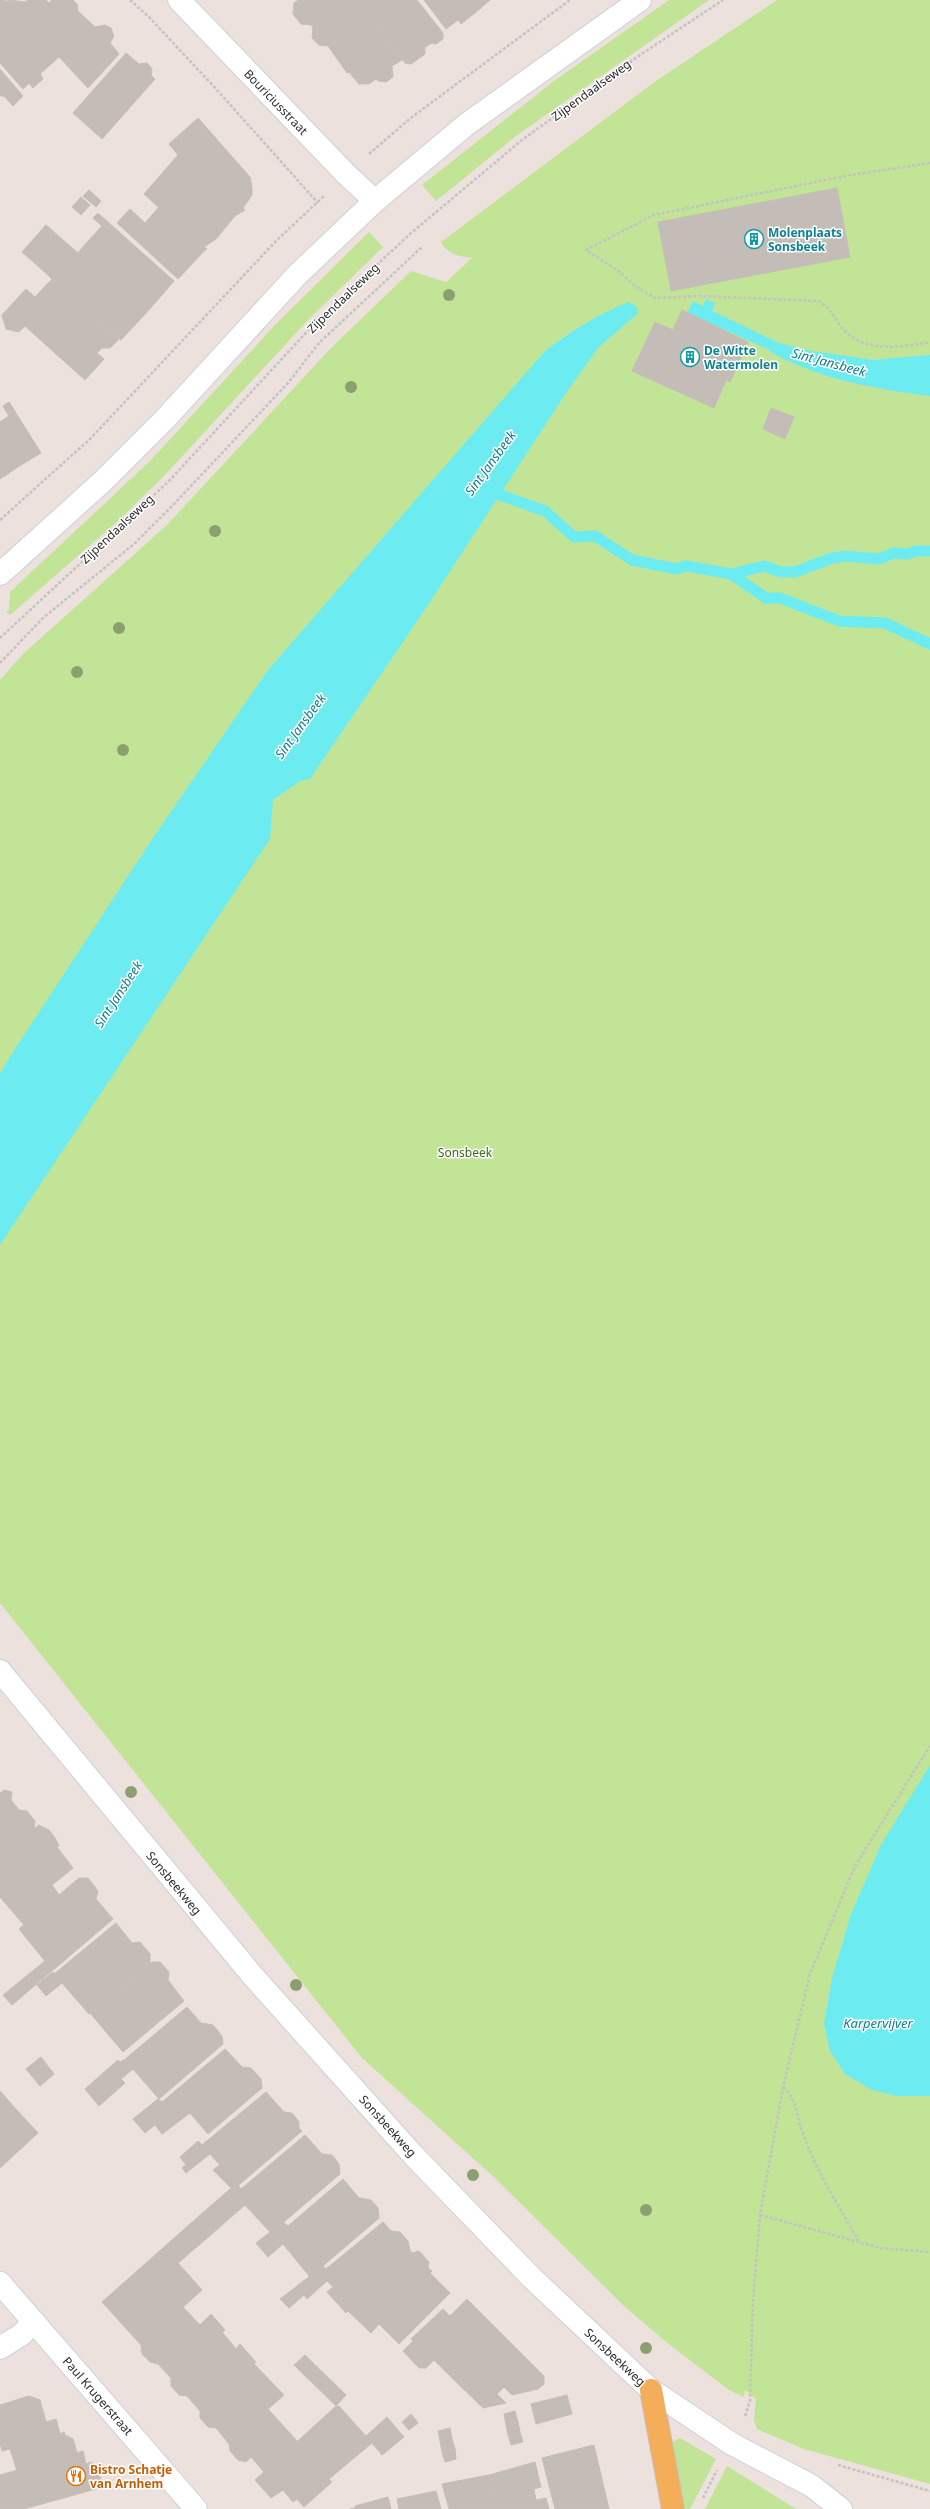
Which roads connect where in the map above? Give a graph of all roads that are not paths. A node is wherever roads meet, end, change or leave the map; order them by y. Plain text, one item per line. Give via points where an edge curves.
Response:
1 (179, 0) edge
2 (640, 0) edge
3 (375, 201) junction
4 (3, 573) edge
5 (0, 1671) edge
6 (0, 2283) edge
7 (34, 2322) junction
8 (0, 2348) edge
9 (651, 2390) junction
10 (196, 2509) edge
11 (673, 2509) edge
12 (841, 2509) edge

1 - 3 main road, Bouriciusstraat
2 - 3 main road via 467,124
3 - 4 main road via 297,275 165,419 103,482
5 - 9 main road, Sonsbeekweg via 252,1975 414,2156 531,2277
6 - 7 main road, Paul Krugerstraat
7 - 8 main road via 21,2335
7 - 10 main road, Paul Krugerstraat
9 - 11 main road
9 - 12 main road, Sonsbeekweg via 732,2444 812,2486

